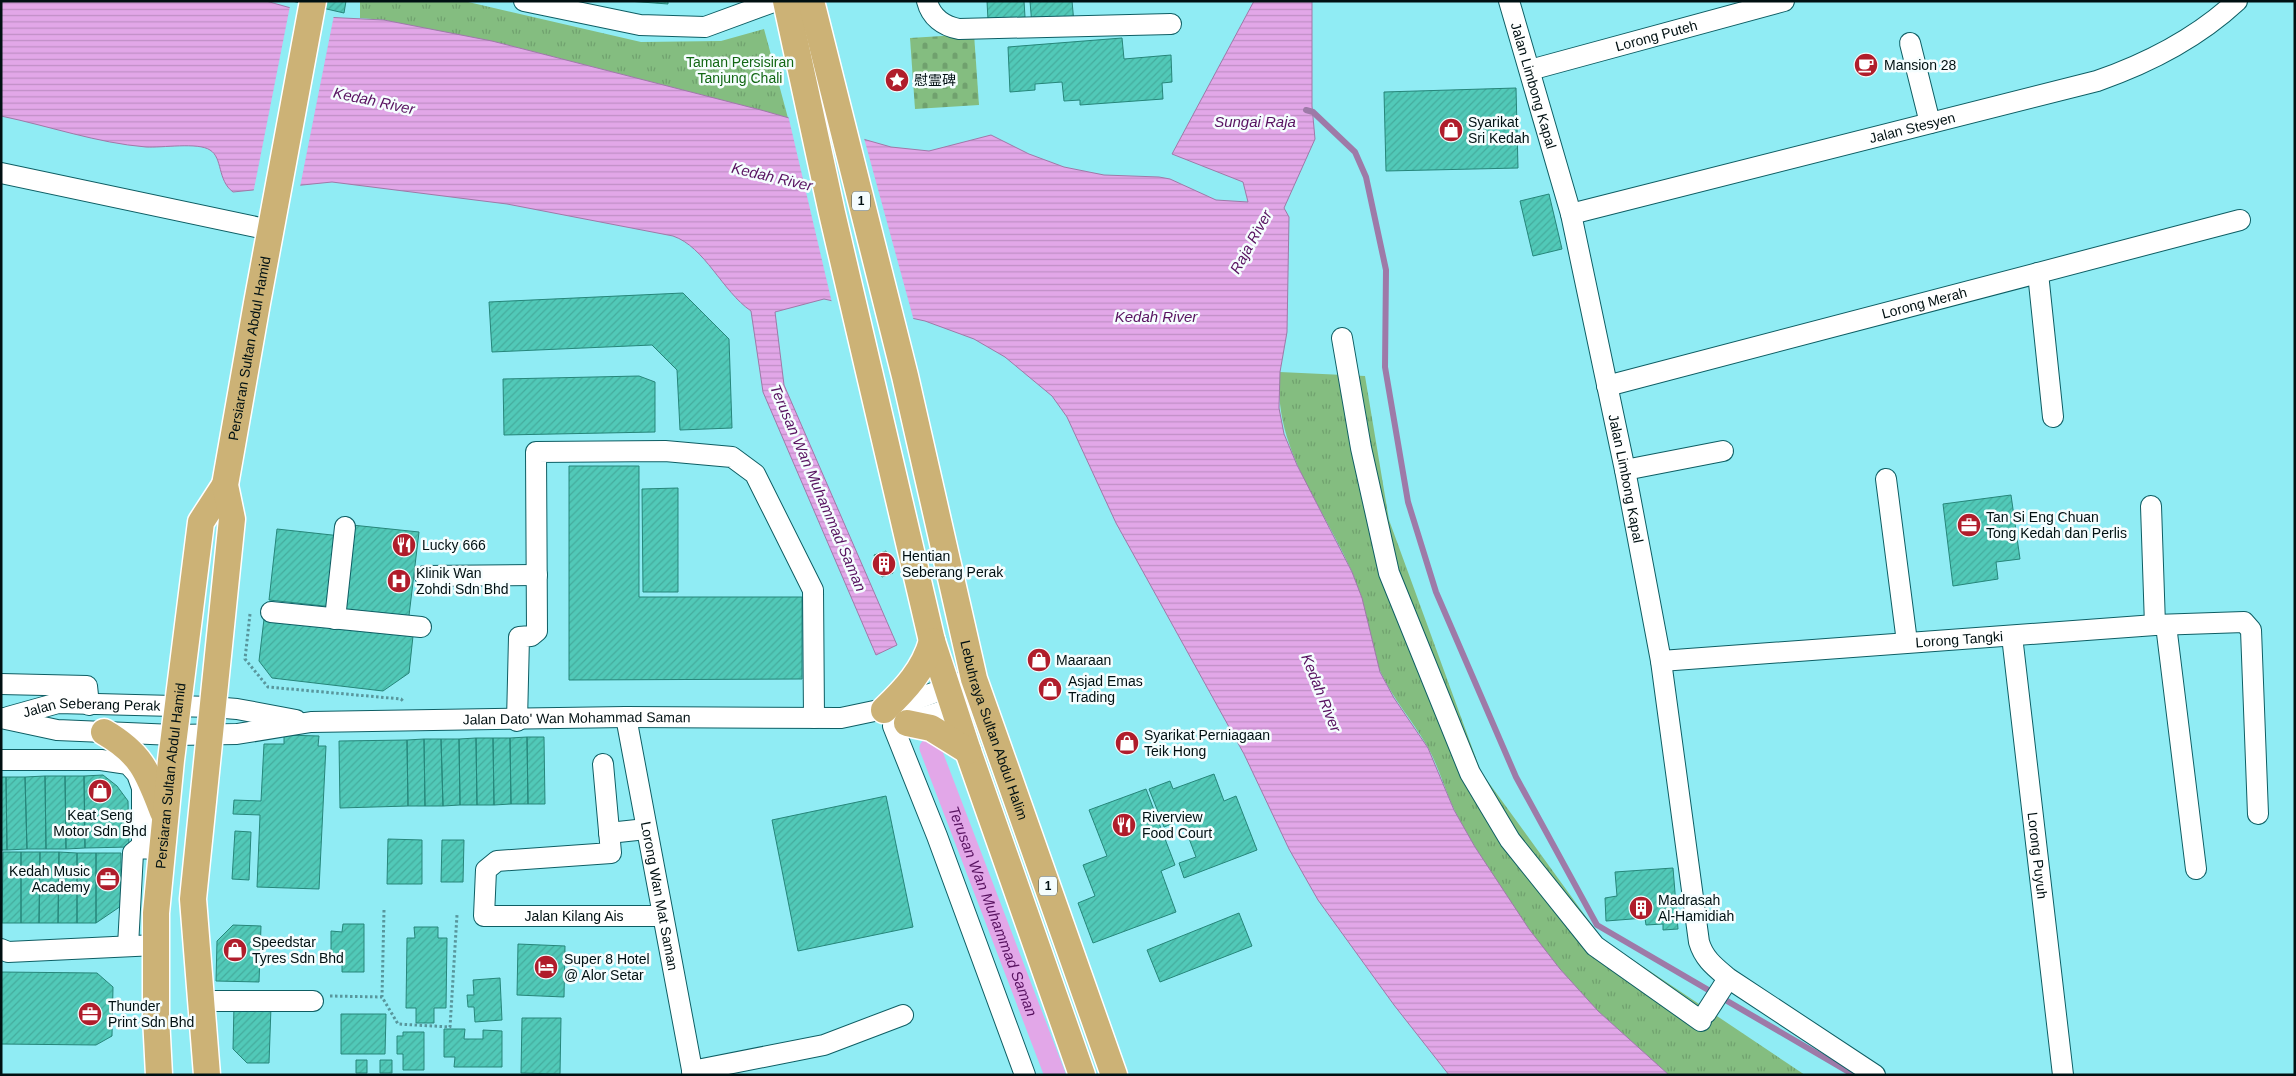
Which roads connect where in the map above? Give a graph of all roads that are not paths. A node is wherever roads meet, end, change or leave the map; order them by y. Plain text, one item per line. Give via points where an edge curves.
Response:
1 (313, 1) edge
2 (524, 1) edge
3 (776, 1) edge
4 (786, 1) edge
5 (927, 1) edge
6 (1509, 1) edge
7 (1784, 1) edge
8 (2236, 1) edge
9 (814, 13) edge
10 (1171, 24) dead end
11 (1910, 43) dead end
12 (1530, 70) junction
13 (1930, 123) junction
14 (1, 173) edge
15 (1571, 214) junction
16 (2240, 220) dead end
17 (272, 221) junction
18 (2038, 273) junction
19 (1342, 338) dead end
20 (1608, 386) junction
21 (2053, 417) dead end
22 (1723, 451) dead end
23 (1625, 470) junction
24 (1886, 479) dead end
25 (226, 485) junction
26 (2151, 506) dead end
27 (345, 527) dead end
28 (537, 575) junction
29 (425, 576) dead end
30 (271, 612) road end
31 (335, 619) junction
32 (2161, 625) junction
33 (421, 627) dead end
34 (2012, 636) junction
35 (932, 641) junction
36 (1907, 642) junction
37 (1661, 661) junction
38 (1, 684) edge
39 (977, 689) junction
40 (950, 697) junction
41 (89, 705) junction
42 (178, 706) junction
43 (212, 707) junction
44 (626, 717) junction
45 (4, 718) edge
46 (814, 718) junction
47 (895, 720) junction
48 (517, 721) junction
49 (310, 722) junction
50 (104, 732) junction
51 (174, 735) junction
52 (209, 735) junction
53 (968, 751) junction
54 (1, 760) edge
55 (603, 764) dead end
56 (2258, 814) dead end
57 (165, 815) junction
58 (646, 830) junction
59 (609, 833) junction
60 (153, 849) junction
61 (2196, 869) dead end
62 (663, 916) junction
63 (156, 945) junction
64 (128, 946) junction
65 (1, 948) edge
66 (1724, 985) dead end
67 (318, 998) road end
68 (199, 1001) junction
69 (903, 1015) dead end
70 (692, 1073) edge
71 (159, 1075) edge
72 (207, 1075) edge
73 (1025, 1075) edge
74 (1082, 1075) edge
75 (1114, 1075) edge
76 (1875, 1075) edge
77 (2063, 1075) edge

1 - 17 main road, Persiaran Sultan Abdul Hamid
2 - 3 street via 640,25 705,27
4 - 35 main road, 1
5 - 10 street via 938,20 959,29
6 - 12 street, Jalan Limbong Kapal
7 - 12 street, Lorong Puteh
8 - 13 street, Jalan Stesyen via 2197,33 2164,54 2128,70
9 - 39 main road, Lebuhraya Sultan Abdul Halim / 1 via 905,376
11 - 13 street
12 - 15 street, Jalan Limbong Kapal
13 - 15 street, Jalan Stesyen
14 - 17 street
15 - 20 street, Jalan Limbong Kapal
16 - 18 street, Lorong Merah
17 - 25 main road, Persiaran Sultan Abdul Hamid
18 - 20 street, Lorong Merah
18 - 21 street
19 - 66 street via 1360,448 1389,573 1470,773 1510,840 1595,946 1703,1017
20 - 23 street, Jalan Limbong Kapal
22 - 23 street
23 - 37 street, Jalan Limbong Kapal
24 - 36 street
25 - 42 main road, Persiaran Sultan Abdul Hamid via 201,522
25 - 43 main road, Persiaran Sultan Abdul Hamid via 232,519
26 - 32 street
27 - 31 street
28 - 29 street
28 - 46 street via 536,452 665,451 732,457 755,474 813,590
28 - 48 street via 536,630 531,636 519,637
30 - 31 street
31 - 33 street
32 - 34 street, Lorong Tangki
32 - 56 street, Lorong Tangki via 2244,622 2251,630
32 - 61 street
34 - 36 street, Lorong Tangki
34 - 77 street, Lorong Puyuh
35 - 40 main road, 1
35 - 47 main road via 922,669
36 - 37 street, Lorong Tangki
37 - 76 street, Jalan Limbong Kapal via 1702,953 1728,978
38 - 41 street via 88,686
39 - 40 street, Jalan Dato' Wan Mohammad Saman
39 - 75 main road, Lebuhraya Sultan Abdul Halim / 1
40 - 47 street, Jalan Dato' Wan Mohammad Saman via 916,700
40 - 53 main road, 1
41 - 42 street, Jalan Seberang Perak
41 - 45 street, Jalan Seberang Perak via 58,703
42 - 43 street, Jalan Seberang Perak
42 - 51 main road, Persiaran Sultan Abdul Hamid
43 - 49 street, Jalan Dato' Wan Mohammad Saman
43 - 52 main road, Persiaran Sultan Abdul Hamid
44 - 46 street, Jalan Dato' Wan Mohammad Saman
44 - 48 street, Jalan Dato' Wan Mohammad Saman
44 - 58 street, Lorong Wan Mat Saman
45 - 50 street, Jalan Seberang Perak via 57,730
46 - 47 street, Jalan Dato' Wan Mohammad Saman
47 - 53 main road via 932,728
47 - 73 street
48 - 49 street, Jalan Dato' Wan Mohammad Saman
49 - 52 street, Jalan Dato' Wan Mohammad Saman
50 - 51 street, Jalan Seberang Perak
50 - 57 main road via 124,743 137,756
51 - 52 street, Jalan Seberang Perak
51 - 57 main road, Persiaran Sultan Abdul Hamid
52 - 68 main road, Persiaran Sultan Abdul Hamid via 193,899
53 - 74 main road, 1
54 - 60 street via 101,760 128,764 137,774 142,788
55 - 59 street
57 - 60 main road, Persiaran Sultan Abdul Hamid
58 - 59 street
58 - 62 street, Lorong Wan Mat Saman
59 - 62 street, Jalan Kilang Ais via 611,854 497,861 486,870 484,916
60 - 63 main road, Persiaran Sultan Abdul Hamid
60 - 64 street via 132,853
62 - 70 street, Lorong Wan Mat Saman
63 - 64 street
63 - 71 main road, Persiaran Sultan Abdul Hamid
64 - 65 street via 8,952
67 - 68 street
68 - 72 main road, Persiaran Sultan Abdul Hamid
69 - 70 street via 824,1045

